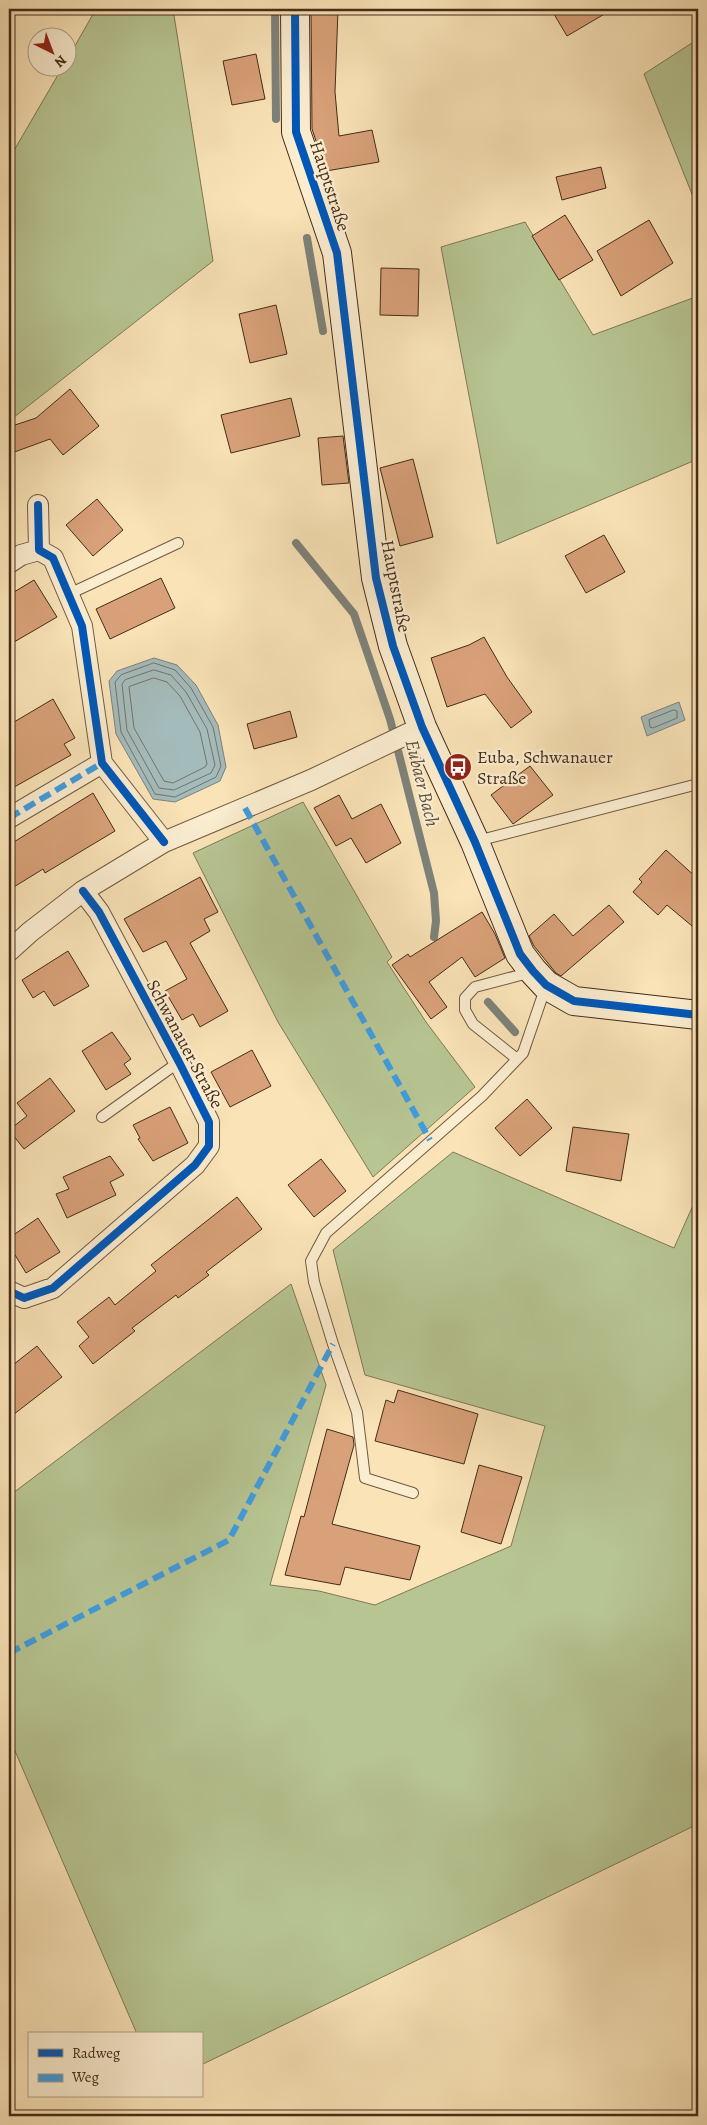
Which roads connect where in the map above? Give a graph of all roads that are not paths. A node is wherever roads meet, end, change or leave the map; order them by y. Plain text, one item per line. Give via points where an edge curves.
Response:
1 (295, 9) edge
2 (38, 505) dead end
3 (178, 543) dead end
4 (39, 550) junction
5 (9, 563) edge
6 (69, 594) junction
7 (416, 730) junction
8 (102, 763) junction
9 (698, 784) edge
10 (9, 818) edge
11 (164, 842) junction
12 (475, 842) junction
13 (83, 892) junction
14 (9, 951) edge
15 (540, 978) junction
16 (698, 1015) edge
17 (517, 1060) junction
18 (180, 1062) junction
19 (102, 1117) dead end
20 (9, 1291) edge
21 (412, 1493) dead end

1 - 7 street, Hauptstraße via 296,132 337,253 376,578
2 - 4 street
3 - 6 lane
4 - 5 street via 21,555
4 - 6 street via 53,558
6 - 8 street via 82,626
7 - 11 street via 302,784
7 - 12 street, Hauptstraße
8 - 10 street
8 - 11 street
9 - 12 lane
11 - 13 street
12 - 15 street, Hauptstraße via 520,954
13 - 14 street
13 - 18 street, Schwanauer Straße via 98,912
15 - 16 street, Hauptstraße via 574,1001
15 - 17 lane via 523,1053
15 - 17 lane via 475,987 465,998 465,1010 473,1024
17 - 21 lane via 482,1096 326,1233 311,1261 316,1291 332,1344 357,1412 365,1478
18 - 19 lane
18 - 20 street, Schwanauer Straße via 209,1122 209,1146 195,1165 53,1288 24,1298

